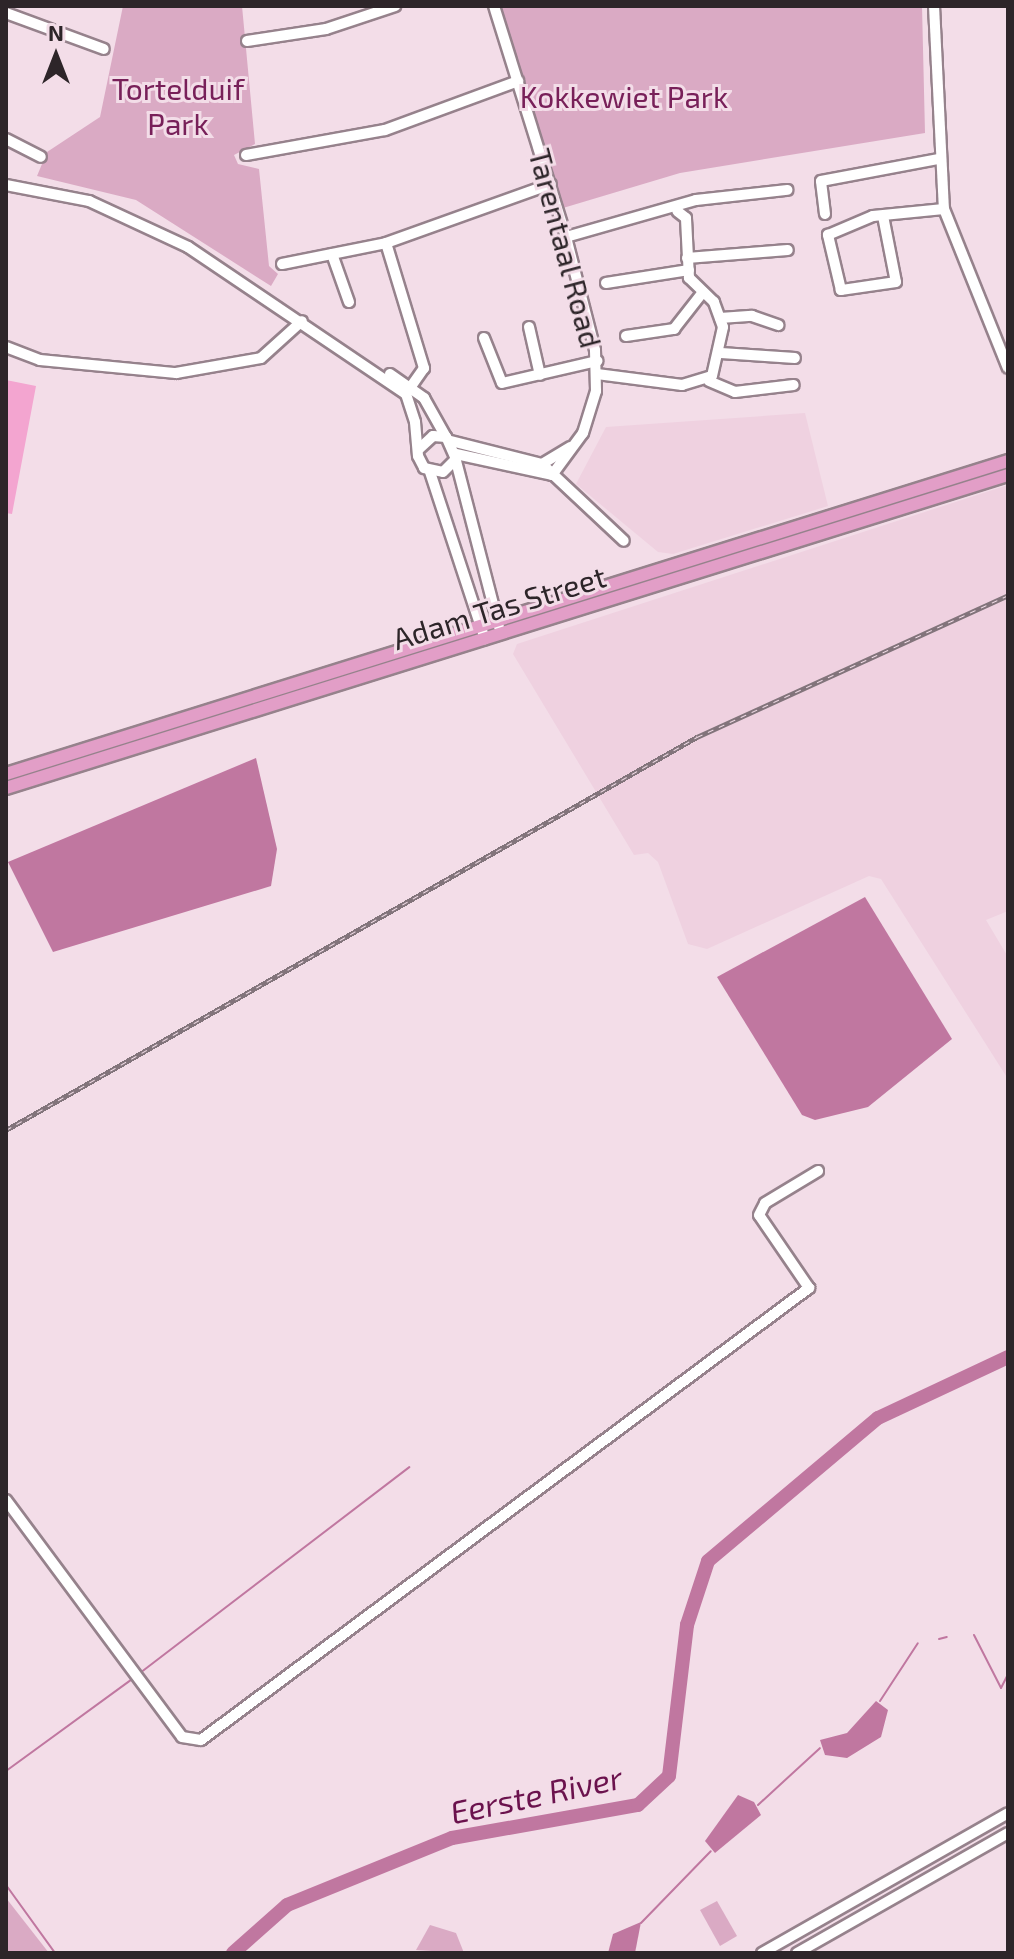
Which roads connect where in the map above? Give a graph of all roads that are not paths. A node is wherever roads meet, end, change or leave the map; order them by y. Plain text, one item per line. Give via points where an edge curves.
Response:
1 (395, 6) edge
2 (494, 6) edge
3 (934, 6) edge
4 (6, 13) edge
5 (247, 41) dead end
6 (104, 49) dead end
7 (518, 81) junction
8 (6, 139) edge
9 (246, 155) dead end
10 (41, 157) dead end
11 (939, 159) junction
12 (551, 184) junction
13 (6, 185) edge
14 (787, 190) dead end
15 (944, 209) junction
16 (677, 211) junction
17 (825, 214) dead end
18 (883, 216) junction
19 (566, 237) junction
20 (386, 243) junction
21 (788, 250) dead end
22 (332, 254) junction
23 (687, 258) junction
24 (282, 264) dead end
25 (689, 270) junction
26 (606, 283) dead end
27 (703, 292) junction
28 (349, 302) dead end
29 (720, 318) junction
30 (302, 321) junction
31 (778, 325) dead end
32 (529, 327) dead end
33 (626, 336) dead end
34 (484, 338) dead end
35 (6, 347) edge
36 (721, 353) junction
37 (795, 358) dead end
38 (597, 361) junction
39 (1008, 368) edge
40 (597, 374) junction
41 (540, 375) junction
42 (709, 381) junction
43 (794, 385) dead end
44 (410, 391) junction
45 (449, 439) junction
46 (575, 444) junction
47 (419, 449) junction
48 (456, 457) junction
49 (1008, 461) edge
50 (542, 464) junction
51 (430, 472) junction
52 (552, 475) junction
53 (1008, 475) edge
54 (624, 541) dead end
55 (496, 621) junction
56 (479, 626) junction
57 (502, 634) junction
58 (485, 639) junction
59 (6, 774) edge
60 (6, 788) edge
61 (818, 1171) dead end
62 (6, 1500) edge
63 (1008, 1813) edge
64 (1008, 1833) edge
65 (762, 1953) edge
66 (797, 1953) edge

1 - 5 street via 326,29
2 - 7 street, Tarentaal Road
3 - 11 street
4 - 6 street
7 - 9 street via 357,138
7 - 12 street, Tarentaal Road
8 - 10 street
11 - 15 street
11 - 17 street via 821,181
12 - 19 street, Tarentaal Road
12 - 20 street
13 - 30 street via 66,195 144,223
14 - 16 street via 696,200
15 - 18 street
15 - 39 street
16 - 19 street
16 - 23 street via 686,218
18 - 18 street via 827,236 841,290 896,282
19 - 38 street, Tarentaal Road
20 - 22 street
20 - 44 street via 424,368
21 - 23 street
22 - 24 street
22 - 28 street
23 - 25 street
25 - 26 street
25 - 27 street
27 - 29 street
27 - 33 street via 674,329
29 - 31 street via 752,316
29 - 36 street
30 - 35 street via 261,358 176,373 40,360
30 - 44 street
32 - 41 street
34 - 41 street via 495,378 512,383
36 - 37 street
36 - 42 street
38 - 40 street, Tarentaal Road
38 - 41 street
40 - 42 street
40 - 46 street, Tarentaal Road via 593,407
42 - 43 street via 730,392
44 - 45 street
44 - 47 street
45 - 47 street via 433,436
45 - 48 street
45 - 50 street
46 - 50 street
46 - 52 street, Tarentaal Road
47 - 51 street
48 - 51 street via 448,470
48 - 52 street
48 - 55 street
49 - 55 main road, Adam Tas Street
50 - 52 street
51 - 56 street
52 - 54 street
53 - 57 main road, Adam Tas Street
55 - 56 main road, Adam Tas Street
55 - 57 street
56 - 58 street
56 - 59 main road, Adam Tas Street
57 - 58 main road, Adam Tas Street
58 - 60 main road, Adam Tas Street
61 - 62 street via 765,1203 759,1215 809,1288 201,1740 182,1737
63 - 65 street
64 - 66 street

